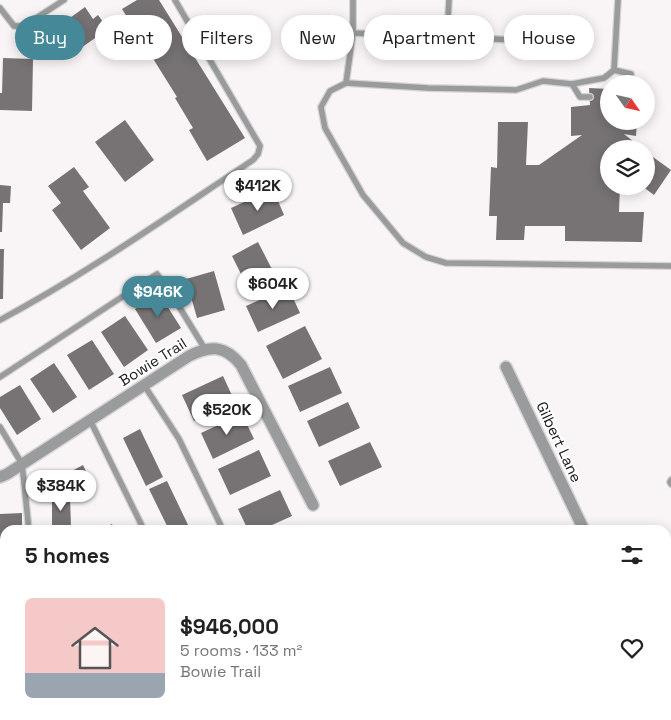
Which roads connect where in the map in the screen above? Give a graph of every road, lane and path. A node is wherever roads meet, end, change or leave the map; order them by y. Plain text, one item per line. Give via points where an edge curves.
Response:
1 (64, 0) edge
2 (175, 0) edge
3 (353, 0) edge
4 (449, 0) edge
5 (618, 0) edge
6 (0, 8) edge
7 (353, 15) edge
8 (448, 15) edge
9 (349, 60) edge
10 (614, 70) junction
11 (631, 75) edge
12 (346, 83) junction
13 (572, 84) junction
14 (590, 97) dead end
15 (670, 266) edge
16 (0, 320) edge
17 (205, 349) junction
18 (506, 367) dead end
19 (0, 377) edge
20 (144, 385) junction
21 (90, 420) junction
22 (0, 427) edge
23 (22, 464) junction
24 (0, 477) edge
25 (671, 480) edge
26 (671, 484) edge
27 (313, 505) dead end
28 (29, 525) edge
29 (142, 525) edge
30 (221, 525) edge
31 (582, 525) edge

1 - 6 lane via 24,26 14,26
2 - 16 lane via 260,146 258,154 83,272
3 - 7 lane
4 - 8 lane
5 - 10 lane
9 - 12 lane
10 - 11 lane
10 - 13 lane via 604,78
12 - 13 lane via 516,90 543,81
12 - 15 lane via 330,91 321,107 325,128 363,195 403,243 426,257 446,262
13 - 14 lane via 580,97
17 - 19 lane via 158,274
17 - 20 street, Bowie Trail
17 - 27 street, Bowie Trail via 225,351 241,365
18 - 31 street, Gilbert Lane
20 - 21 street, Bowie Trail
20 - 30 lane via 180,439
21 - 23 street, Bowie Trail
21 - 29 lane
22 - 23 lane
23 - 24 street, Bowie Trail
23 - 28 lane
25 - 26 lane

